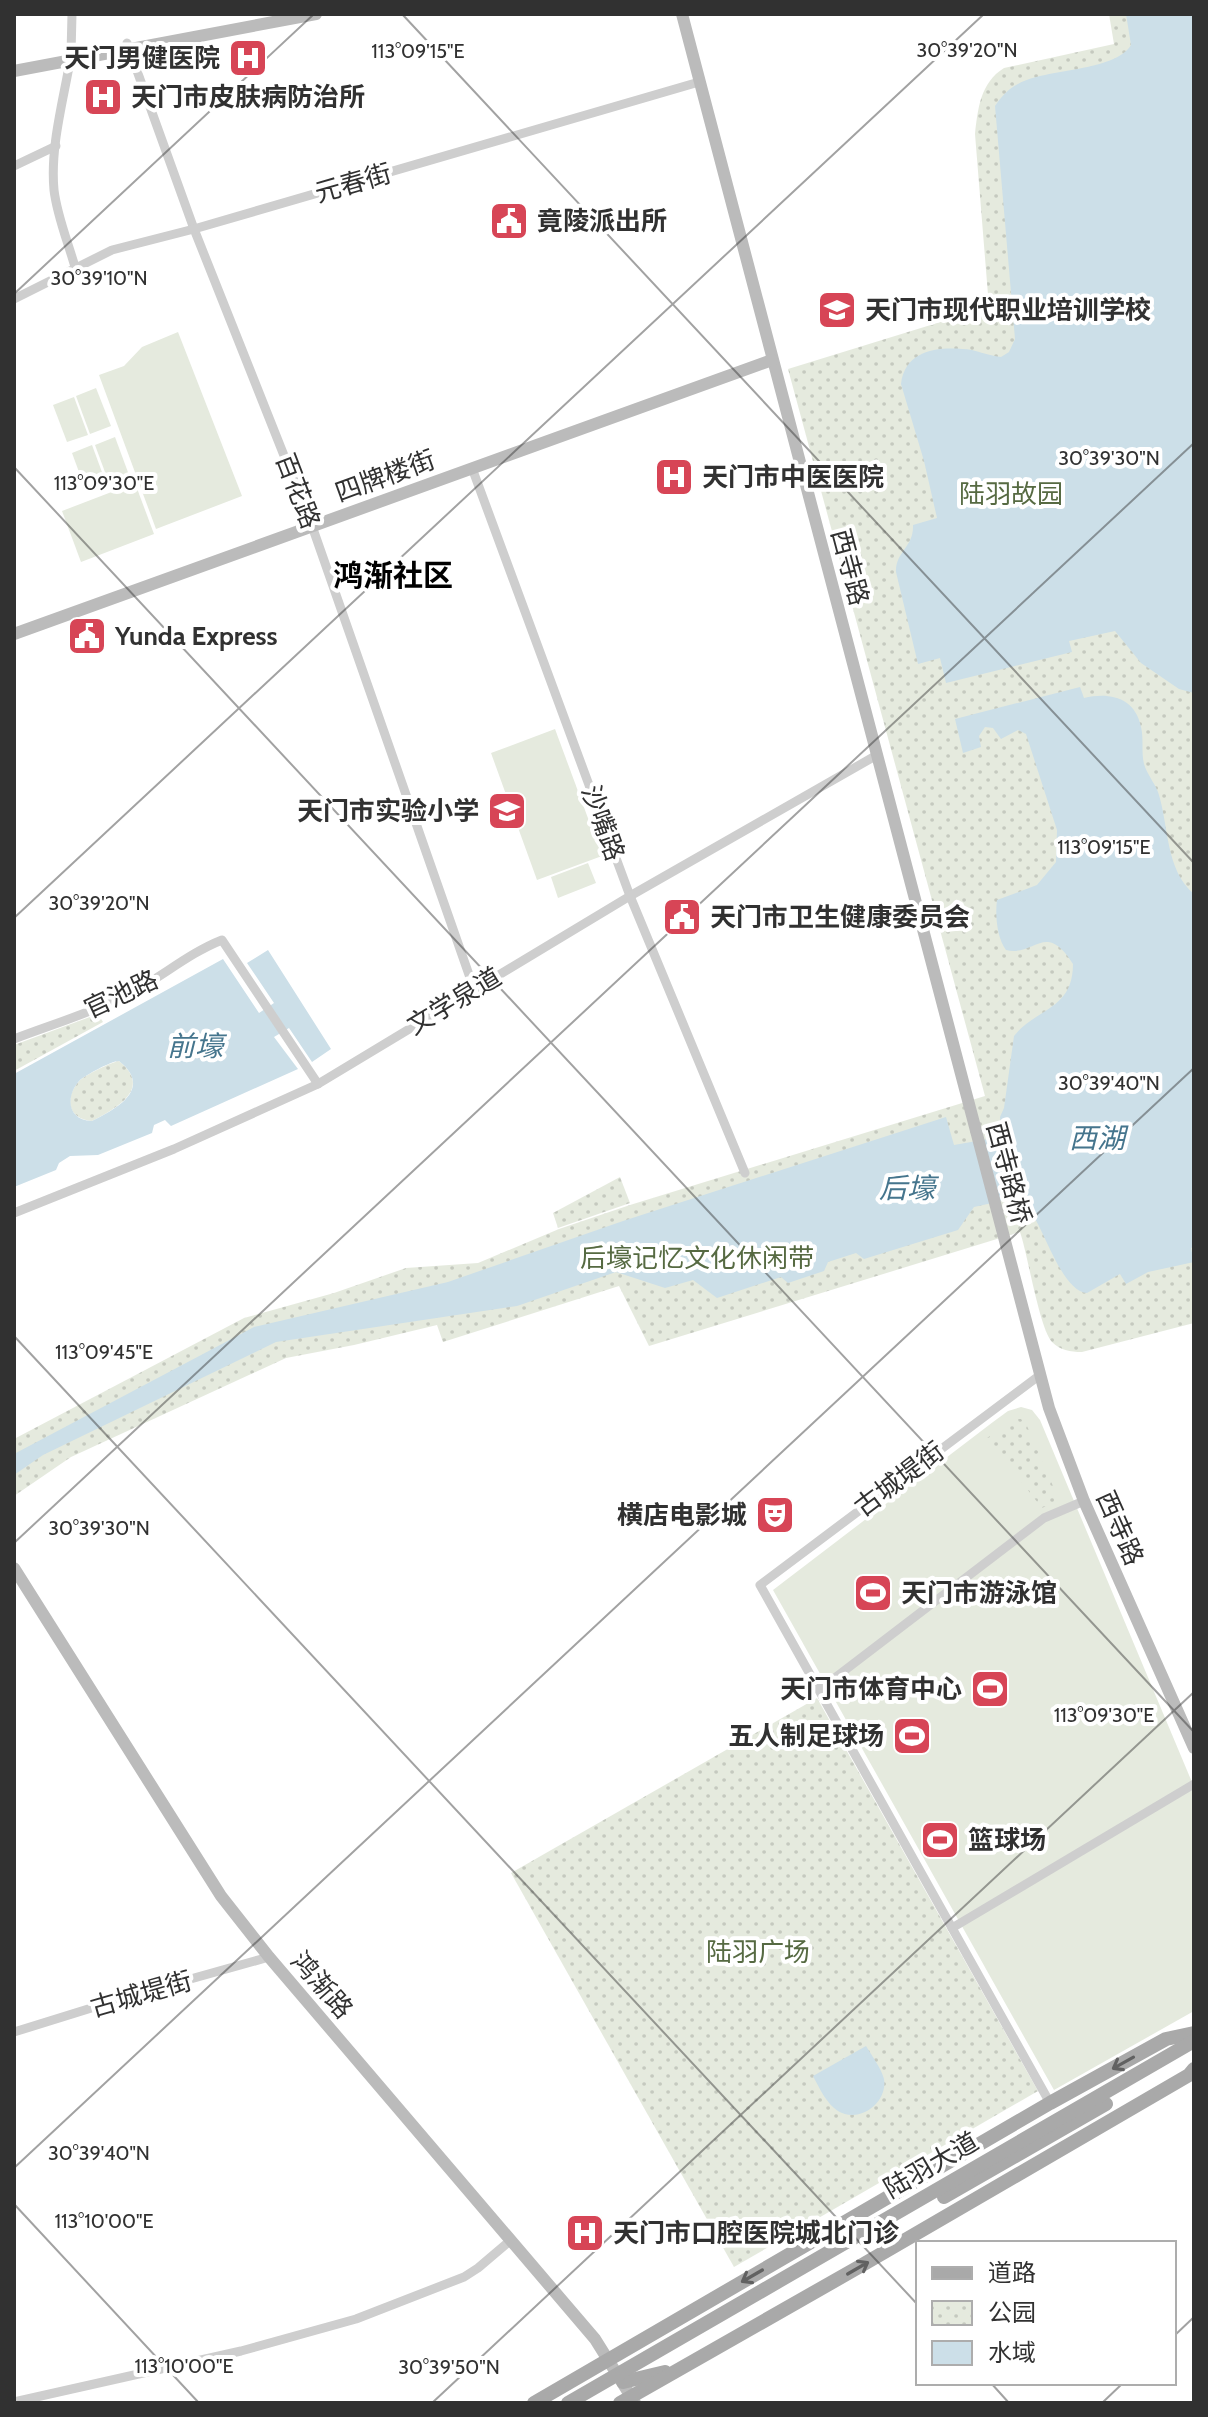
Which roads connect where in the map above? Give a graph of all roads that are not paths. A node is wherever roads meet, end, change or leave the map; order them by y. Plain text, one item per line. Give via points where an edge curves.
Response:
1 (72, 14) edge
2 (283, 14) edge
3 (316, 14) edge
4 (682, 14) edge
5 (128, 46) junction
6 (71, 57) junction
7 (14, 64) edge
8 (14, 71) edge
9 (699, 82) junction
10 (56, 146) junction
11 (14, 166) edge
12 (194, 229) junction
13 (75, 267) junction
14 (14, 299) edge
15 (772, 360) junction
16 (472, 468) junction
17 (312, 526) junction
18 (14, 634) edge
19 (877, 755) junction
20 (630, 896) junction
21 (474, 989) junction
22 (14, 1039) edge
23 (951, 1039) joint
24 (318, 1084) junction
25 (745, 1173) dead end
26 (14, 1213) edge
27 (1025, 1318) joint
28 (1040, 1375) junction
29 (1084, 1501) junction
30 (14, 1568) edge
31 (819, 1690) junction
32 (1194, 1748) edge
33 (1194, 1784) edge
34 (952, 1928) junction
35 (269, 1957) junction
36 (14, 2032) edge
37 (1194, 2033) edge
38 (1194, 2041) edge
39 (1194, 2052) edge
40 (1194, 2069) edge
41 (1050, 2103) junction
42 (1049, 2137) junction
43 (1012, 2179) junction
44 (912, 2184) junction
45 (947, 2184) junction
46 (511, 2240) junction
47 (644, 2339) junction
48 (609, 2359) junction
49 (680, 2368) junction
50 (620, 2378) junction
51 (629, 2401) edge
52 (14, 2402) edge
53 (534, 2403) edge
54 (568, 2403) edge
55 (586, 2403) edge

1 - 6 street
2 - 5 street
3 - 5 street
4 - 9 street, 西寺路
5 - 6 street
5 - 12 street, 百花路
6 - 7 street
6 - 8 street
6 - 10 street
9 - 12 street, 元春街
9 - 15 street, 西寺路
10 - 11 street
10 - 13 street via 54,192
12 - 13 street, 元春街 via 122,246
12 - 17 street, 百花路
13 - 14 street, 元春街
15 - 16 street, 四牌楼街
15 - 19 street, 西寺路
16 - 17 street, 四牌楼街
16 - 20 street, 沙嘴路
17 - 18 street, 四牌楼街
17 - 21 street, 百花路
19 - 20 street, 文学泉道
19 - 23 street, 西寺路
20 - 21 street, 文学泉道
20 - 25 street, 沙嘴路
21 - 24 street, 文学泉道
22 - 24 street, 官池路 via 128,995 222,940
23 - 27 street, 西寺路桥
24 - 26 street, 文学泉道
27 - 28 street, 西寺路
28 - 29 street, 西寺路
28 - 31 street, 古城堤街 via 760,1585
29 - 31 street via 1044,1518
29 - 32 street, 西寺路
30 - 35 street, 鸿渐路 via 221,1896
31 - 34 street
33 - 34 street
34 - 41 street
35 - 36 street, 古城堤街
35 - 46 street, 鸿渐路
37 -> 41 main road via 1166,2039
38 - 45 main road, 陆羽大道
39 - 42 main road, 陆羽大道
40 - 43 main road
41 - 44 main road
42 - 43 main road
42 - 50 main road, 陆羽大道
49 -> 43 main road
44 - 45 main road
44 -> 47 main road
45 - 50 main road, 陆羽大道
46 - 48 street, 鸿渐路
46 - 52 street via 464,2277 356,2319
47 - 48 main road
47 - 50 main road
48 - 50 street, 鸿渐路
48 - 53 main road
49 - 50 main road
49 - 51 main road
50 - 51 street, 鸿渐路
50 - 54 main road, 陆羽大道
50 - 55 main road, 陆羽大道

